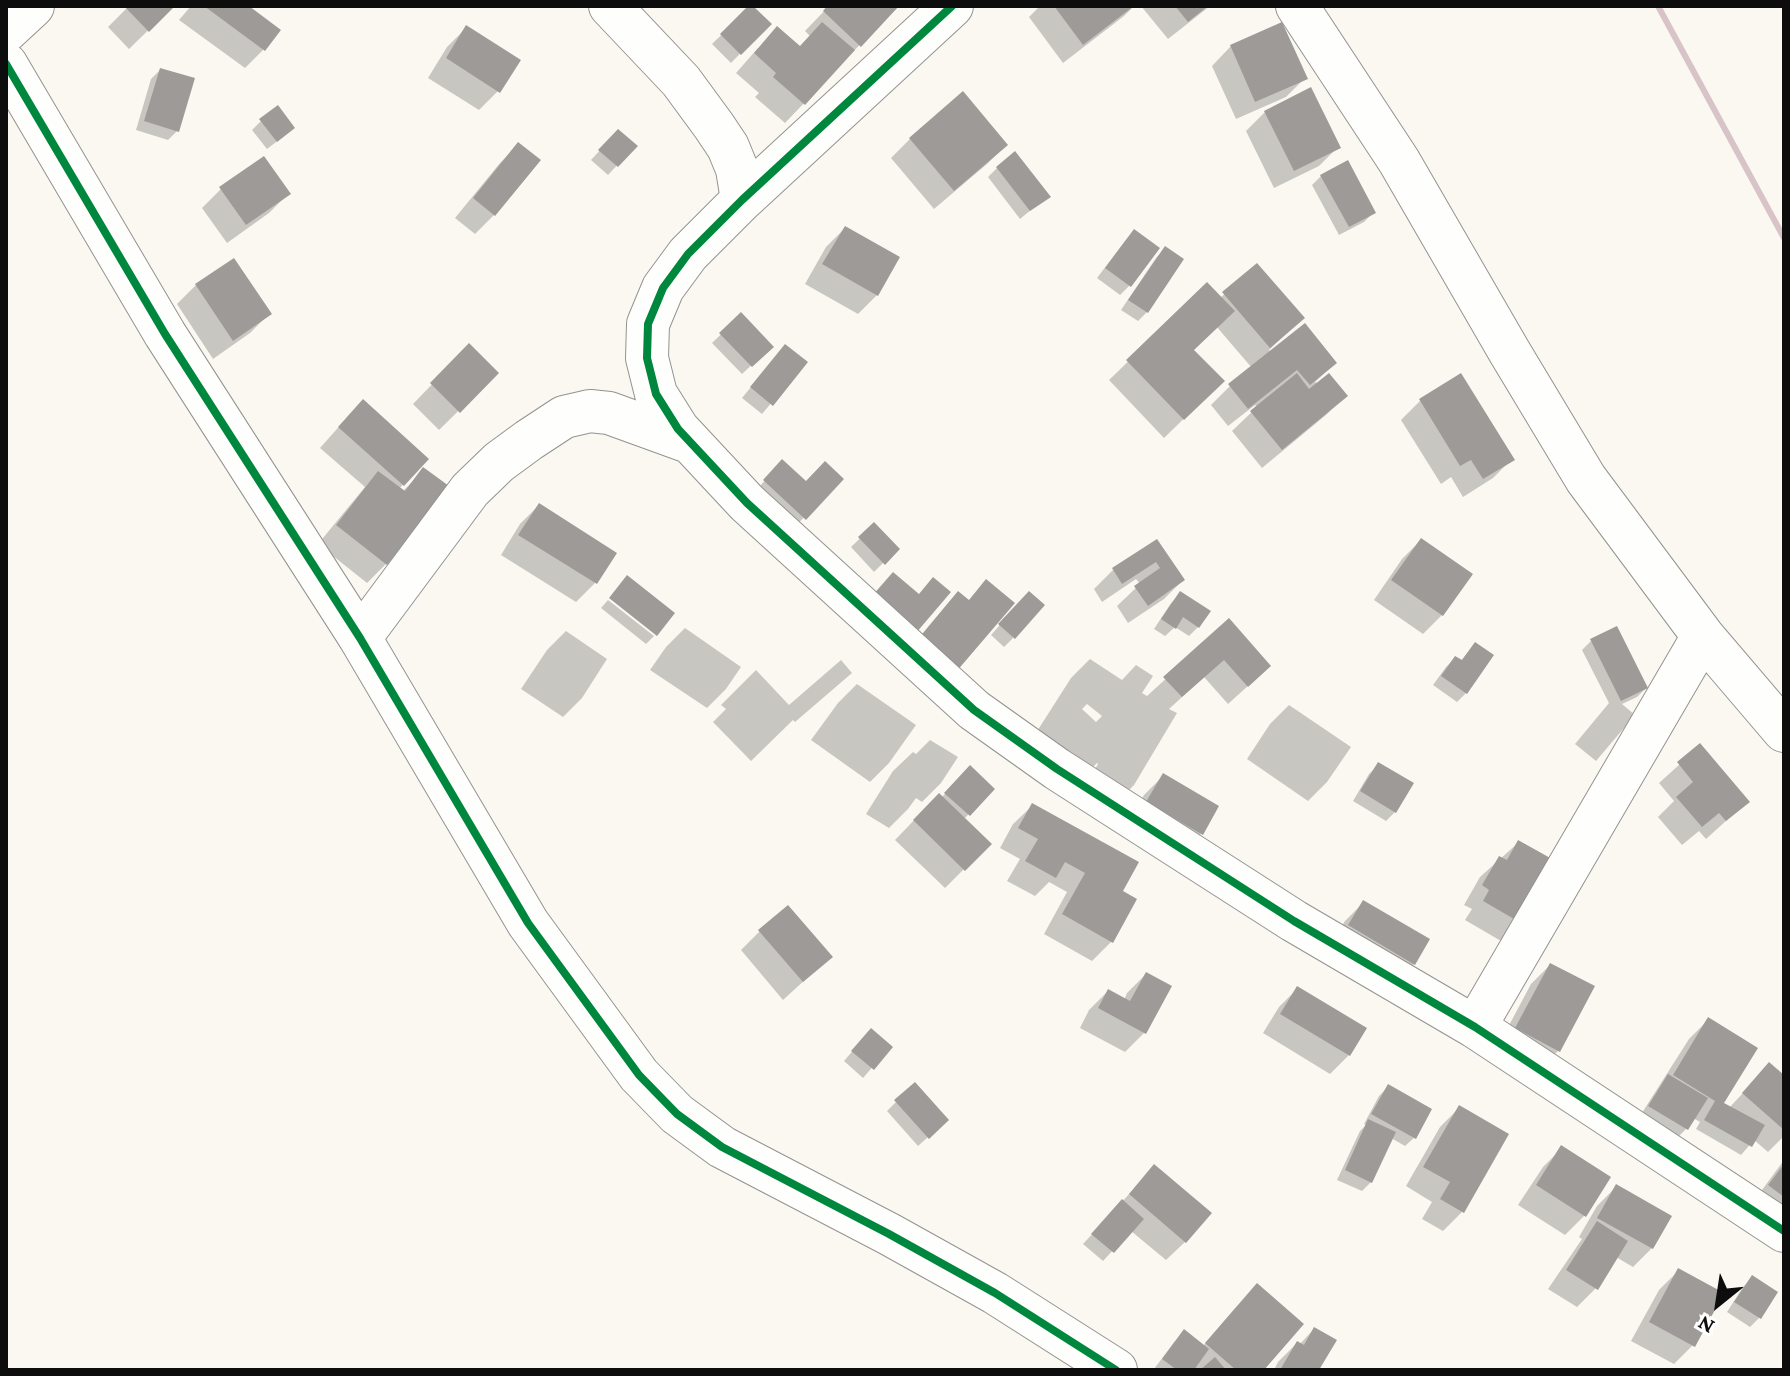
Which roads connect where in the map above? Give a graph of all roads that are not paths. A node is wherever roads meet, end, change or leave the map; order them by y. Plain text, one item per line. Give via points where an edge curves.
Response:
1 (33, 6) edge
2 (610, 6) edge
3 (952, 6) edge
4 (1297, 6) edge
5 (6, 31) edge
6 (6, 64) edge
7 (742, 200) junction
8 (689, 442) junction
9 (1703, 636) junction
10 (360, 638) junction
11 (1784, 731) edge
12 (1475, 1027) junction
13 (1784, 1231) edge
14 (1116, 1370) edge

1 - 5 street
2 - 7 street via 681,81 721,136 737,169
3 - 7 street
4 - 9 street via 1399,161 1586,479
6 - 10 street via 165,334
7 - 8 street via 688,254 663,288 648,324 647,358 656,394
8 - 10 street via 609,413 564,417 499,462 470,490
8 - 12 street via 747,503 974,710 1294,921
9 - 11 street
9 - 12 street
10 - 14 street via 528,923 660,1098 722,1147 995,1293
12 - 13 street

